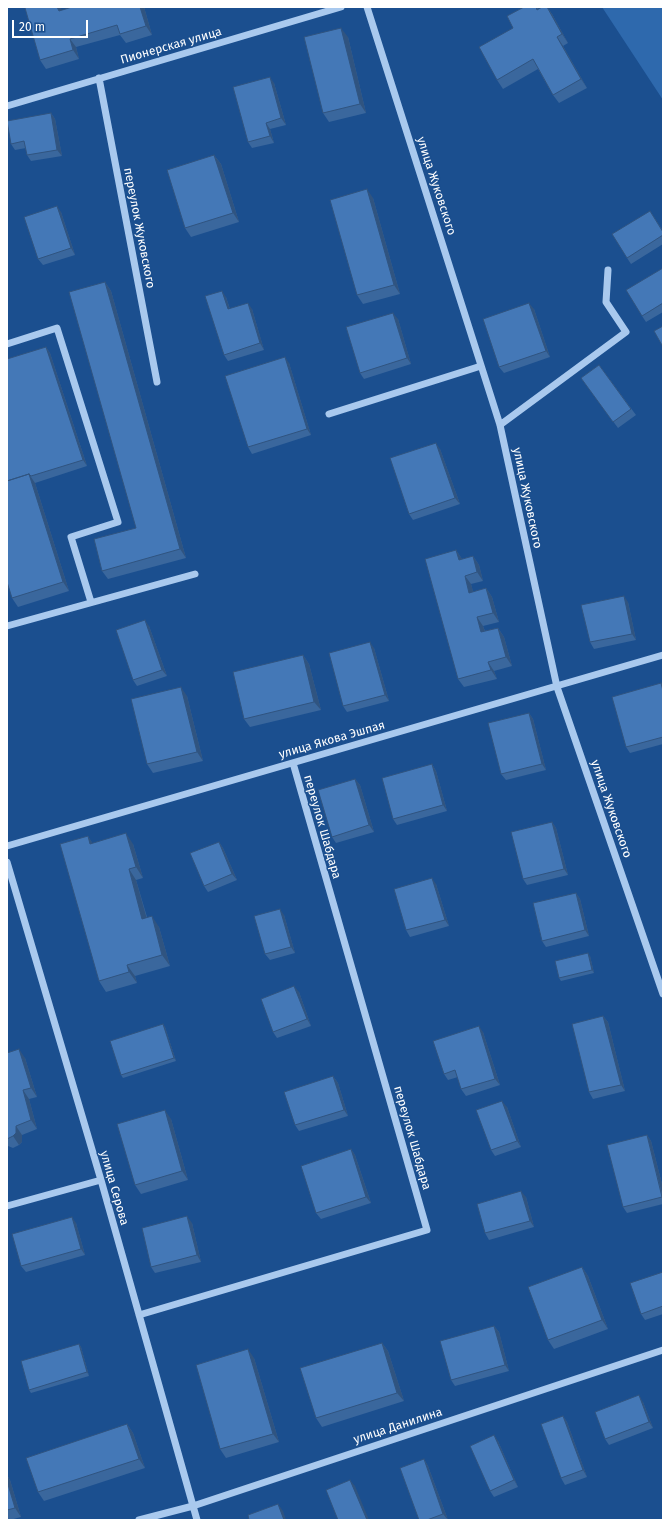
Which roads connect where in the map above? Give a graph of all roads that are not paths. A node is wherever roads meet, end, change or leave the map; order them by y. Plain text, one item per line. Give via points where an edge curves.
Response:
1 (341, 7) edge
2 (367, 7) edge
3 (99, 78) junction
4 (7, 106) edge
5 (608, 270) dead end
6 (7, 344) edge
7 (481, 366) junction
8 (157, 382) dead end
9 (329, 414) dead end
10 (500, 425) junction
11 (195, 574) dead end
12 (91, 602) junction
13 (7, 626) edge
14 (663, 655) edge
15 (557, 687) junction
16 (293, 763) junction
17 (7, 846) edge
18 (7, 862) edge
19 (663, 994) edge
20 (101, 1180) junction
21 (7, 1206) edge
22 (139, 1315) junction
23 (663, 1350) edge
24 (193, 1506) junction
25 (140, 1520) edge
26 (198, 1520) edge

1 - 3 street, Пионерская улица
2 - 7 street, улица Жуковского
3 - 4 street, Пионерская улица
3 - 8 street, переулок Жуковского
5 - 10 street via 606,302 626,332
6 - 12 street via 57,328 118,522 71,536
7 - 9 street
7 - 10 street, улица Жуковского
10 - 15 street, улица Жуковского
11 - 12 street
12 - 13 street
14 - 15 street, улица Якова Эшпая
15 - 16 street, улица Якова Эшпая
15 - 19 street, улица Жуковского
16 - 17 street, улица Якова Эшпая
16 - 22 street, переулок Шабдара via 427,1230
18 - 20 street, улица Серова
20 - 21 street
20 - 22 street, улица Серова
22 - 24 street, улица Серова
23 - 24 street, улица Данилина
24 - 25 street, улица Данилина
24 - 26 street, улица Серова

